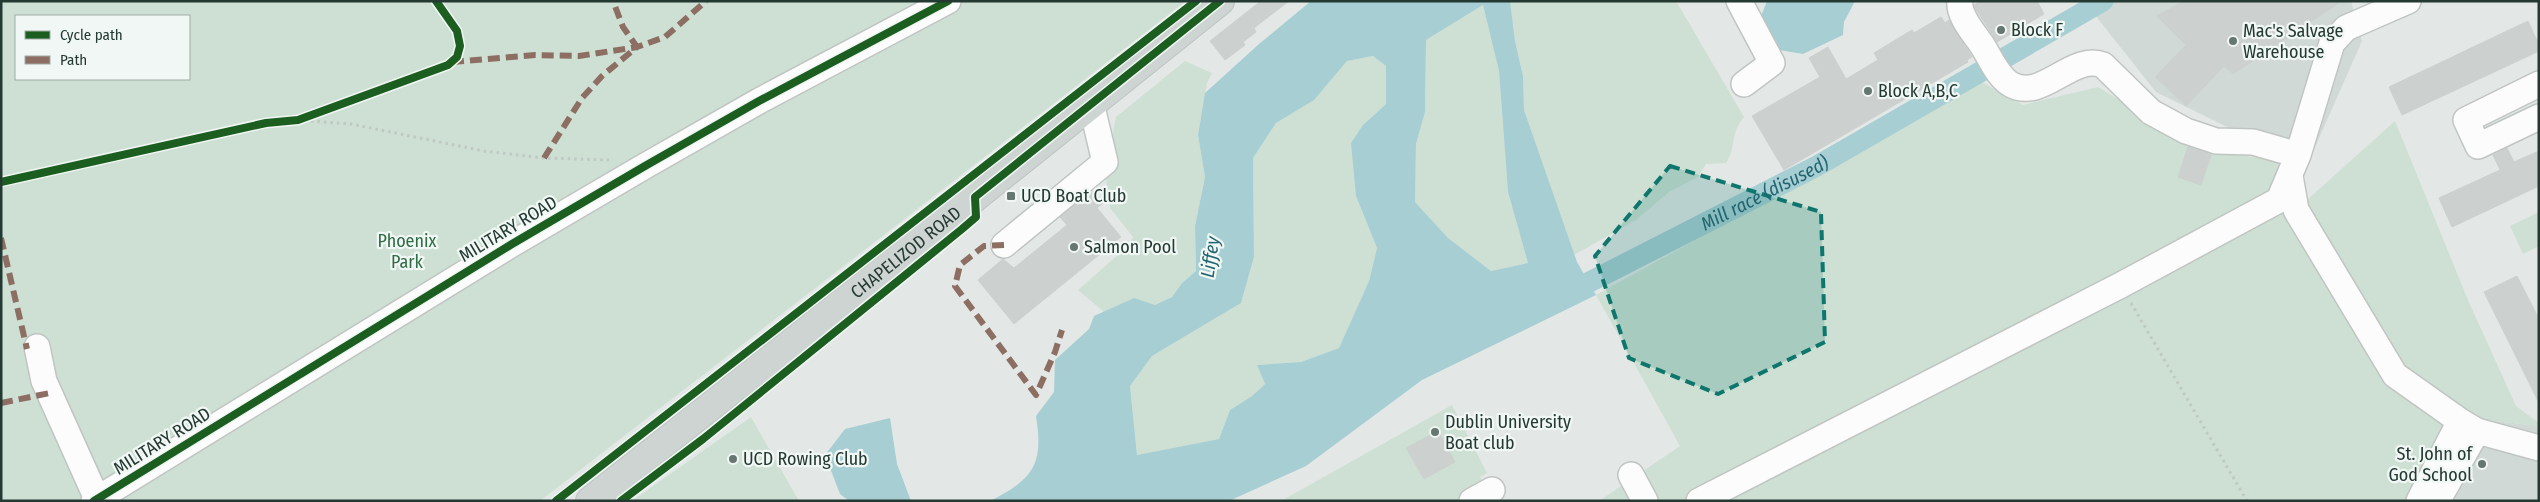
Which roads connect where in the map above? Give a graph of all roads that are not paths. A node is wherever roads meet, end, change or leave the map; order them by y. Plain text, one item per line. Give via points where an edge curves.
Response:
1 (948, 1) edge
2 (1220, 1) edge
3 (1739, 1) edge
4 (1960, 1) edge
5 (2408, 1) edge
6 (1744, 84) dead end
7 (2539, 84) edge
8 (1091, 104) junction
9 (2539, 117) edge
10 (2294, 165) junction
11 (1004, 245) dead end
12 (37, 347) dead end
13 (2469, 426) junction
14 (2539, 448) edge
15 (1631, 475) dead end
16 (96, 500) edge
17 (590, 501) edge
18 (1645, 501) edge
19 (1699, 501) edge
20 (2419, 501) edge
21 (2437, 501) edge

1 - 16 street, MILITARY ROAD via 759,101 645,166
2 - 8 main road, CHAPELIZOD ROAD
3 - 6 street via 1772,63
4 - 10 street via 1963,16 2002,77 2011,85 2033,87 2094,62 2103,65 2151,112 2186,131 2216,141 2253,142
5 - 10 street via 2346,28 2332,43
7 - 9 street via 2466,120 2478,146
8 - 11 street via 1105,162
8 - 17 main road, CHAPELIZOD ROAD
10 - 13 street via 2296,210 2396,375
10 - 19 street via 2279,200 2121,285
12 - 16 street via 44,381
13 - 14 street
13 - 20 street
13 - 21 street
15 - 18 street

